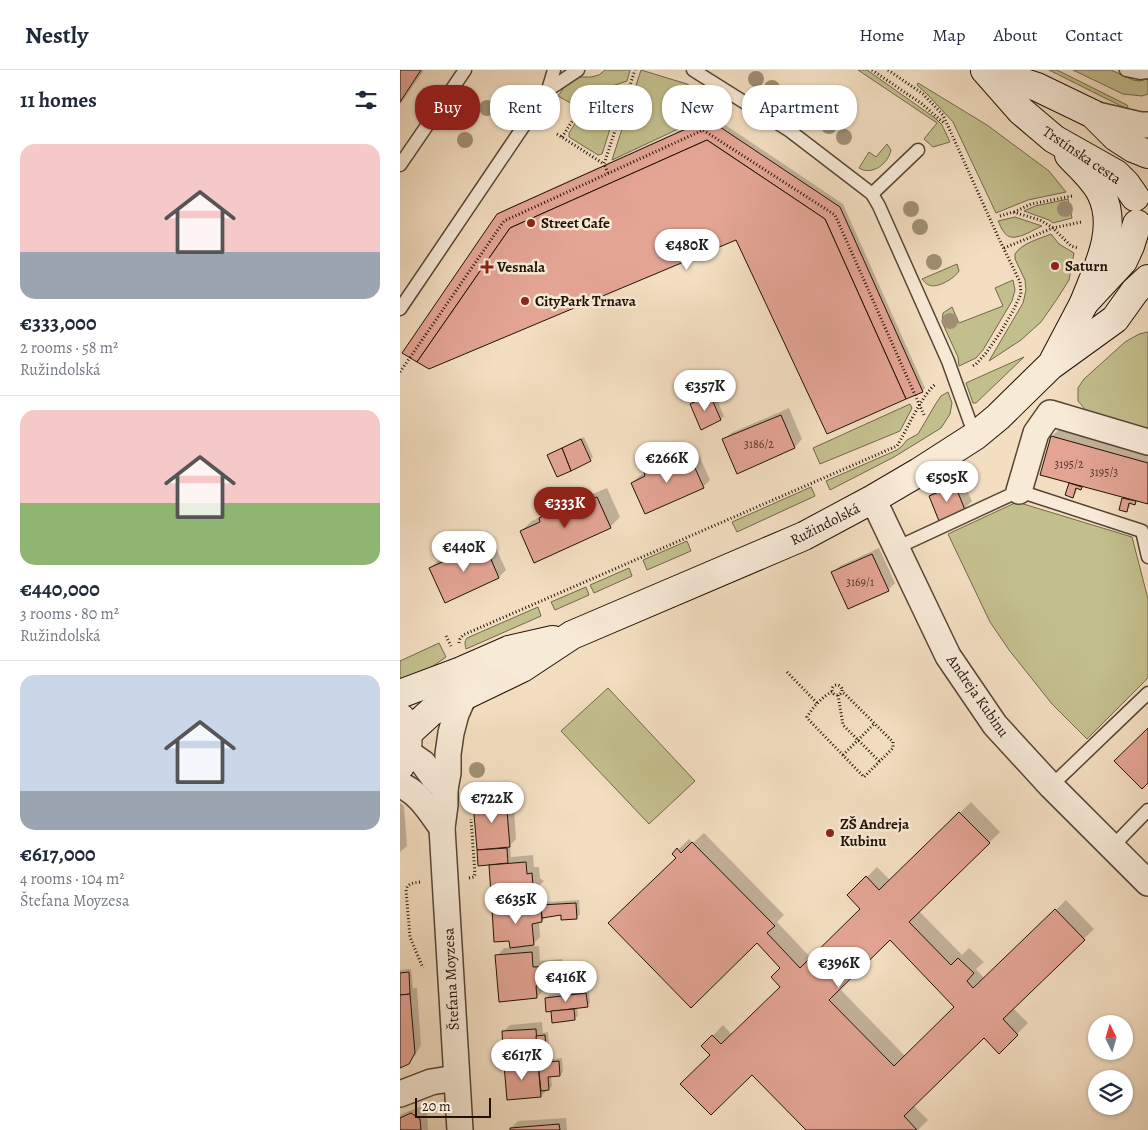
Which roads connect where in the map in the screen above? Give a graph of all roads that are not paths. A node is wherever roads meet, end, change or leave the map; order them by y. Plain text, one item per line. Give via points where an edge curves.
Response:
1 (466, 70) edge
2 (554, 70) edge
3 (578, 70) edge
4 (693, 70) edge
5 (985, 70) edge
6 (1126, 70) edge
7 (1148, 72) edge
8 (550, 85) edge
9 (556, 85) edge
10 (1093, 114) junction
11 (1148, 125) edge
12 (521, 130) edge
13 (1054, 139) junction
14 (918, 150) dead end
15 (1148, 154) edge
16 (400, 165) edge
17 (1148, 170) edge
18 (872, 194) junction
19 (1135, 197) junction
20 (1143, 234) edge
21 (1148, 279) edge
22 (1148, 301) edge
23 (1084, 303) junction
24 (400, 309) edge
25 (1115, 319) junction
26 (1050, 366) junction
27 (975, 436) junction
28 (1148, 442) edge
29 (1019, 491) junction
30 (873, 499) junction
31 (896, 548) junction
32 (1148, 557) edge
33 (572, 635) junction
34 (1148, 692) edge
35 (400, 694) edge
36 (464, 696) junction
37 (404, 742) edge
38 (400, 785) edge
39 (1051, 786) junction
40 (445, 789) junction
41 (1148, 810) edge
42 (442, 828) junction
43 (1112, 847) junction
44 (1148, 883) edge
45 (456, 1078) junction
46 (400, 1094) edge
47 (460, 1130) edge

1 - 16 lane
2 - 8 lane
3 - 9 lane
4 - 18 lane via 790,131
5 - 10 main road, Trstínska cesta via 1037,87
5 - 13 main road, Trstínska cesta via 1021,111
6 - 7 lane
10 - 11 street
10 - 15 main road, Trstínska cesta via 1116,137
12 - 24 lane
13 - 19 main road, Trstínska cesta via 1116,174
13 - 23 main road via 1100,192 1108,217 1108,237
14 - 18 lane
17 - 19 main road
18 - 27 lane via 948,361
19 - 20 main road via 1135,216
20 - 23 main road, Ružindolská
21 - 25 main road, Ružindolská via 1135,290
22 - 25 main road
23 - 26 main road, Ružindolská
25 - 26 main road, Ružindolská
26 - 27 main road, Ružindolská
27 - 30 main road, Ružindolská
28 - 29 street via 1050,413 1036,433
29 - 31 lane
29 - 32 lane via 1142,531
30 - 31 street, Andreja Kubinu
30 - 33 main road, Ružindolská via 804,536
31 - 39 street, Andreja Kubinu via 948,656 996,725
33 - 35 main road, Ružindolská via 509,650
33 - 36 main road, Ružindolská via 522,668
34 - 39 lane
36 - 37 main road, Ružindolská via 446,702 432,712
36 - 40 street, Štefana Moyzesa via 451,733
37 - 40 street
38 - 42 street via 408,788 427,807
39 - 43 street, Andreja Kubinu
40 - 42 street, Štefana Moyzesa
41 - 43 lane
42 - 45 street, Štefana Moyzesa
43 - 44 street, Andreja Kubinu
45 - 46 street via 431,1082
45 - 47 street, Štefana Moyzesa

